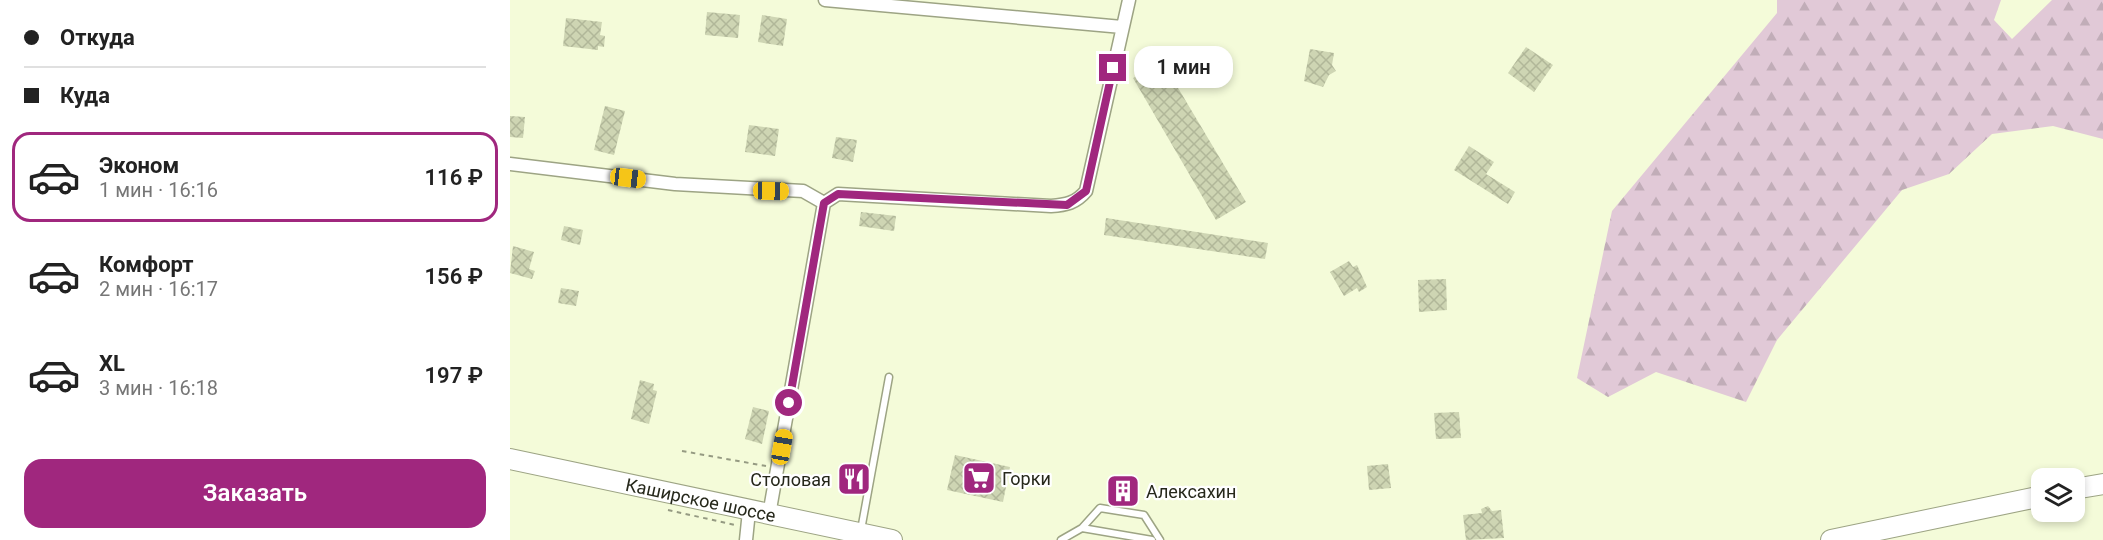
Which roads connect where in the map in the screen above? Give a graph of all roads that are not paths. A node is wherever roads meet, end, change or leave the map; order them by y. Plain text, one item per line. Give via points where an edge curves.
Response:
1 (825, 0) edge
2 (1129, 0) edge
3 (1122, 27) junction
4 (510, 164) edge
5 (824, 203) junction
6 (889, 378) dead end
7 (510, 459) edge
8 (2103, 484) edge
9 (2085, 487) edge
10 (2031, 498) edge
11 (770, 515) junction
12 (747, 526) edge
13 (1082, 528) junction
14 (860, 534) junction
15 (892, 540) edge
16 (1061, 540) edge
17 (1152, 540) edge
18 (1160, 540) edge
19 (1831, 540) edge

1 - 3 street
2 - 3 street
3 - 5 street via 1086,191 1067,205 838,194
4 - 5 street via 675,184 803,191
5 - 11 street
6 - 14 lane
7 - 12 main road, Каширское шоссе
8 - 9 main road
10 - 19 main road
11 - 12 main road, Каширское шоссе
11 - 14 main road, Каширское шоссе
13 - 16 lane
13 - 17 lane
13 - 18 lane via 1101,508 1144,515
14 - 15 main road, Каширское шоссе

